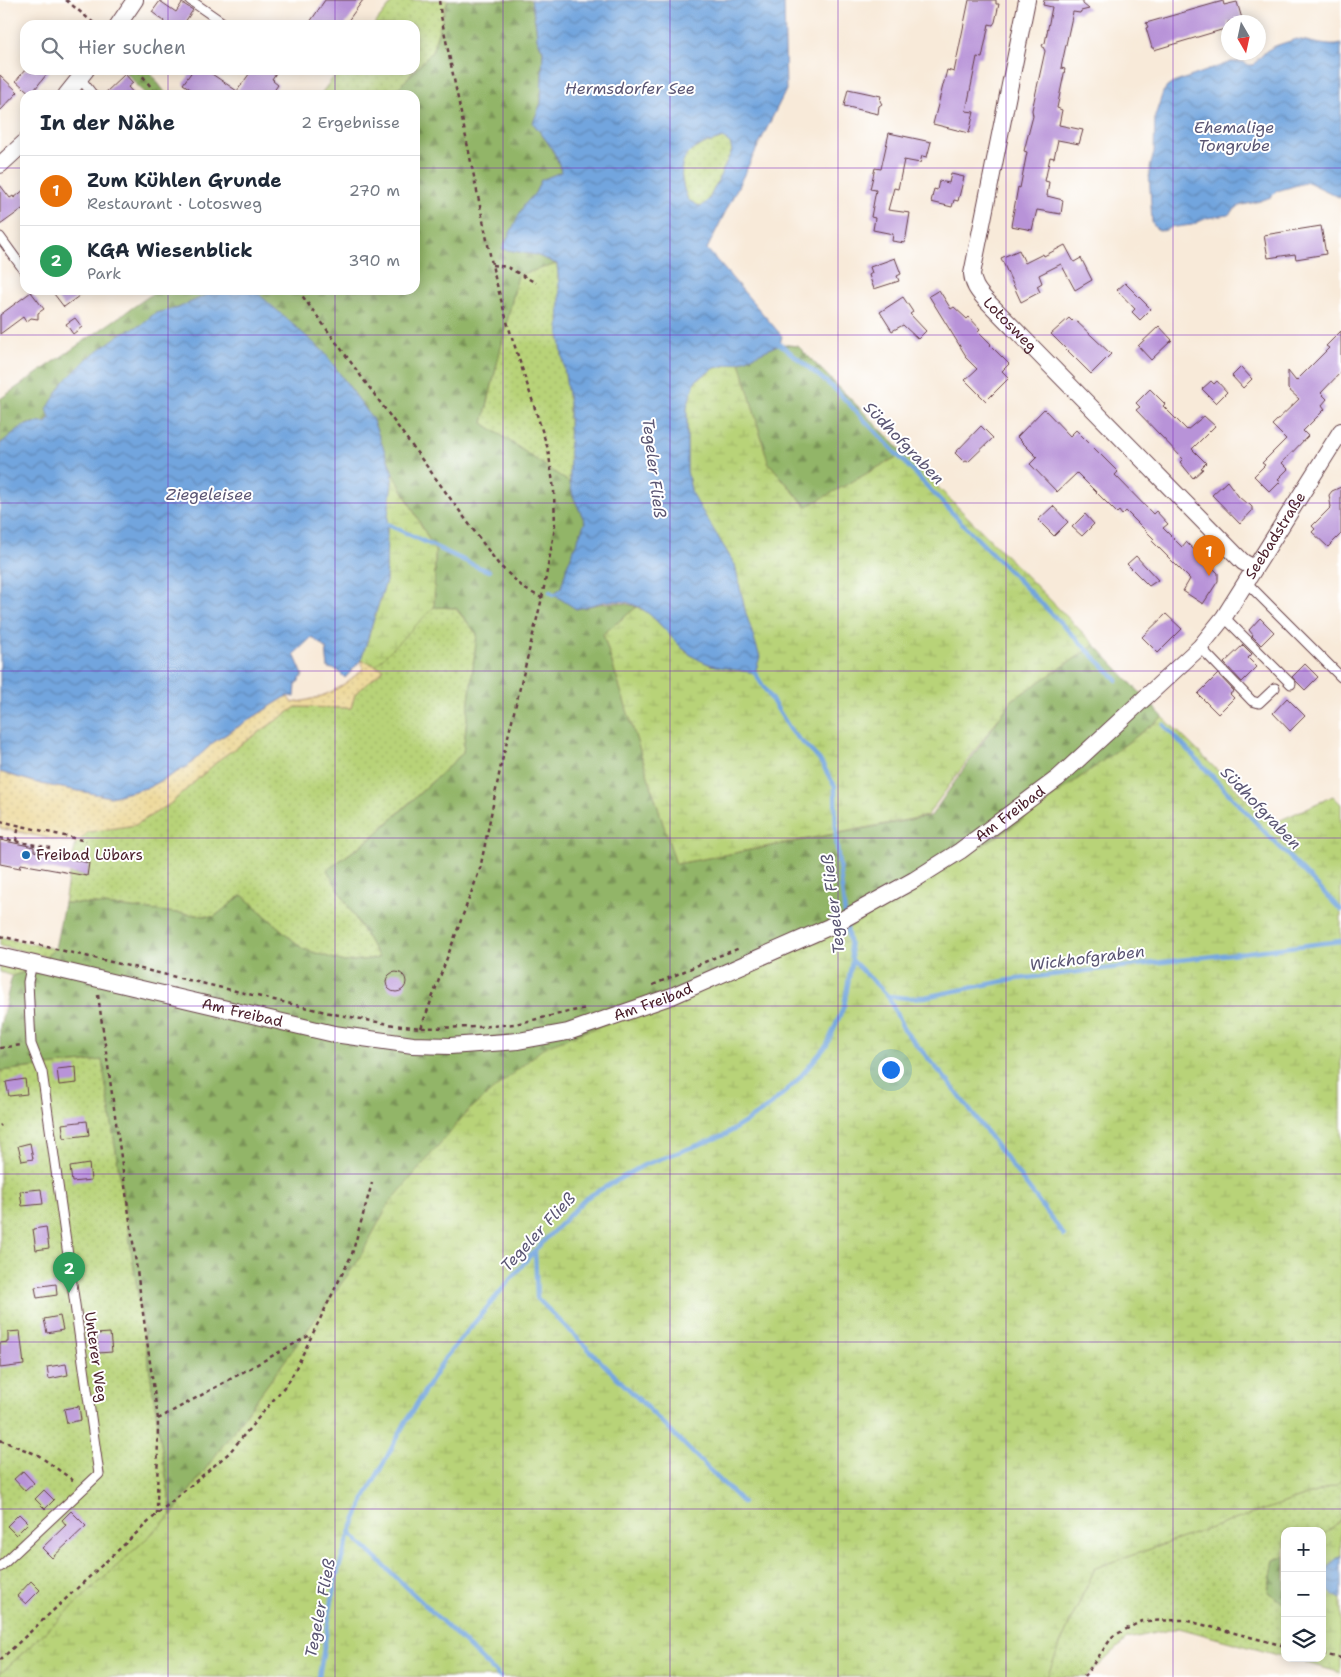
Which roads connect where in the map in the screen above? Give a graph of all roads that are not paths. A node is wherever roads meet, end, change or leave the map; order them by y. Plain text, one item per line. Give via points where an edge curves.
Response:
1 (135, 0) edge
2 (190, 0) edge
3 (1027, 0) edge
4 (121, 20) edge
5 (219, 20) edge
6 (82, 75) edge
7 (83, 75) edge
8 (70, 90) edge
9 (91, 90) edge
10 (20, 147) edge
11 (0, 165) edge
12 (0, 237) edge
13 (20, 264) edge
14 (1341, 431) edge
15 (1254, 568) junction
16 (1246, 582) junction
17 (1224, 617) junction
18 (1204, 643) junction
19 (1341, 677) edge
20 (1291, 684) dead end
21 (1275, 688) dead end
22 (0, 956) edge
23 (32, 963) junction
24 (0, 1567) edge

1 - 4 street
2 - 5 lane
3 - 15 street, Lotosweg via 973,282 984,298 1052,369 1243,562
6 - 8 street
7 - 9 lane
10 - 11 street
12 - 13 lane
14 - 15 street, Seebadstraße
15 - 16 street, Seebadstraße
16 - 17 street, Seebadstraße
16 - 19 lane
17 - 18 street, Seebadstraße
17 - 20 lane
18 - 21 lane via 1252,701 1259,703
18 - 23 street, Am Freibad via 1058,778 960,851 914,880 829,927 672,996 568,1032 518,1041 413,1045 334,1034
22 - 23 street, Am Freibad
23 - 24 lane, Unterer Weg via 28,982 31,1044 45,1090 99,1474

